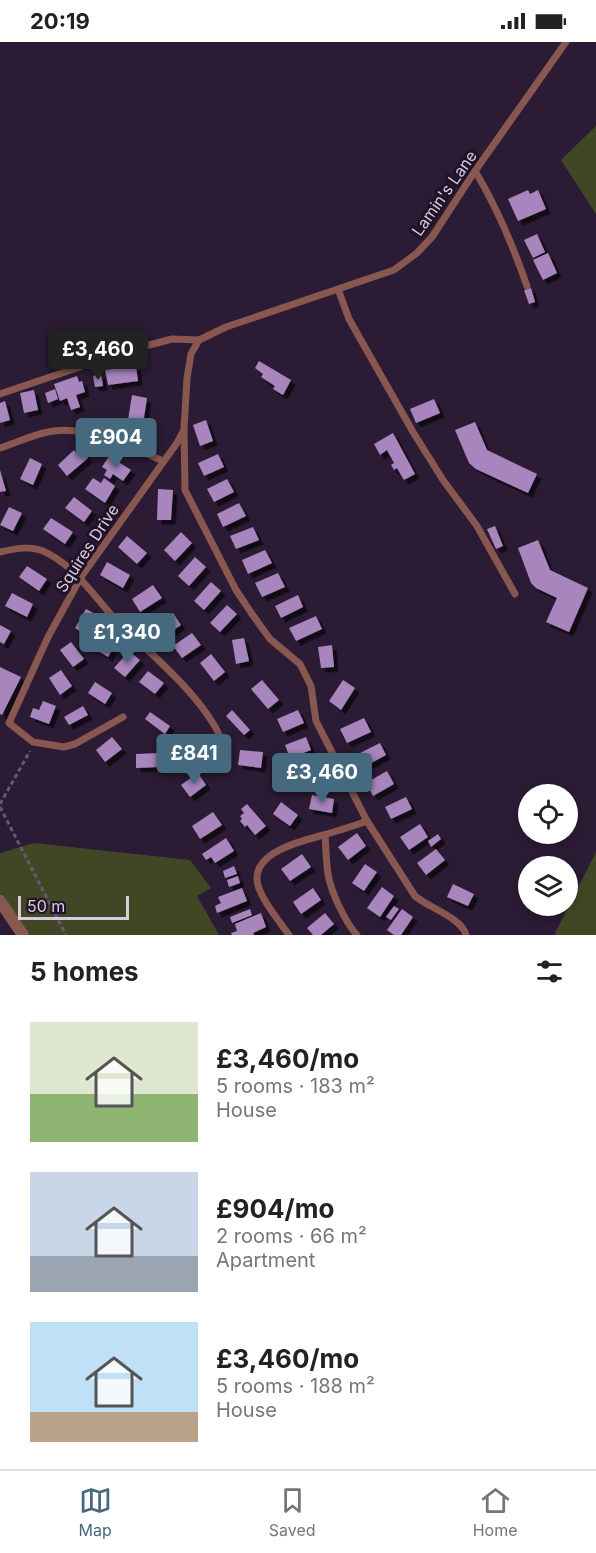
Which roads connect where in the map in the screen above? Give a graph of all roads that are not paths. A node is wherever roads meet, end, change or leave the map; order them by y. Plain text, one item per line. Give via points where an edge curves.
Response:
1 (566, 42) edge
2 (475, 171) junction
3 (527, 286) dead end
4 (338, 290) junction
5 (199, 340) junction
6 (0, 394) edge
7 (184, 429) junction
8 (0, 448) edge
9 (163, 461) junction
10 (0, 552) edge
11 (81, 577) junction
12 (515, 594) dead end
13 (123, 717) dead end
14 (221, 769) dead end
15 (367, 821) junction
16 (325, 835) junction
17 (0, 901) edge
18 (23, 935) edge
19 (290, 935) edge
20 (357, 935) edge
21 (466, 935) edge

1 - 2 lane, Lamin's Lane
2 - 3 lane via 514,248
2 - 4 lane, Lamin's Lane via 417,254 394,270
4 - 5 lane, Lamin's Lane via 226,327
4 - 12 lane via 349,319 413,432 477,526
5 - 6 lane via 172,339 130,350
5 - 7 lane via 188,370
7 - 9 lane, Squires Drive
7 - 15 lane via 184,490 252,614 270,639 300,664 311,686 316,721
8 - 9 lane via 49,431 62,431 93,434
9 - 11 lane, Squires Drive
10 - 11 lane via 30,548 47,553
11 - 13 lane, Squires Drive via 9,723 33,742 64,747
11 - 14 lane via 112,615 196,698 224,747
15 - 16 lane
15 - 21 lane via 415,896 457,921
16 - 19 lane via 293,843 271,855 258,871 256,881 263,896
16 - 20 lane via 328,876
17 - 18 street

